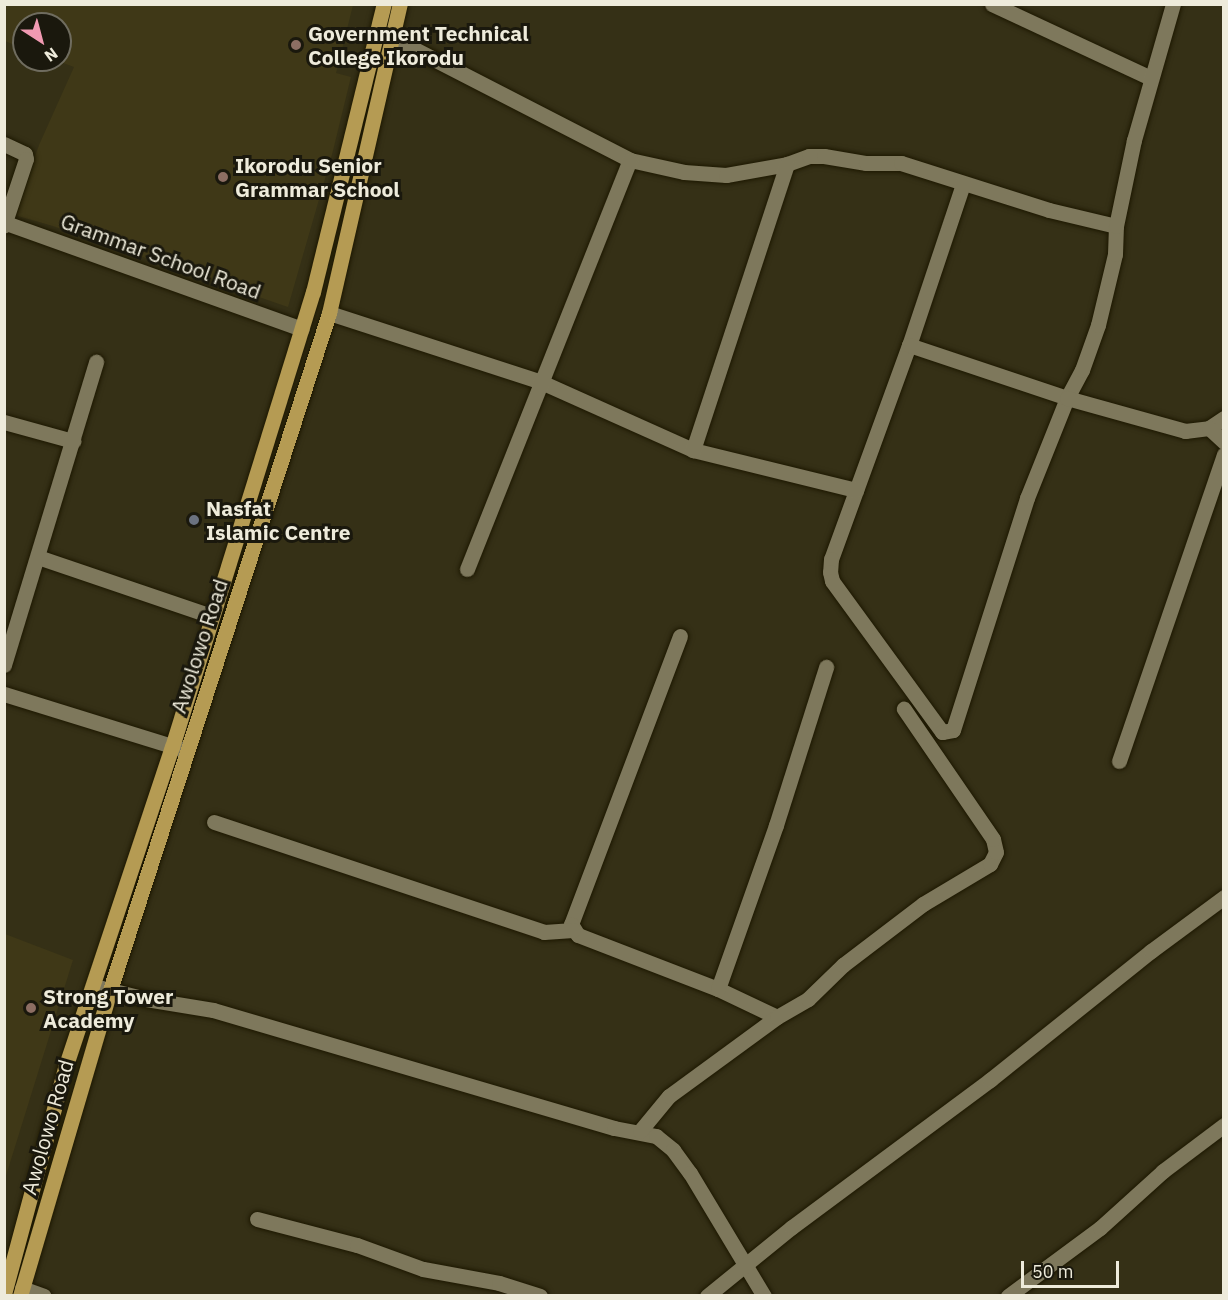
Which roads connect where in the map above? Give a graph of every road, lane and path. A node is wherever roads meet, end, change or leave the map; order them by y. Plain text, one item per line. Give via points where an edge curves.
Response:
1 (384, 4) edge
2 (400, 4) edge
3 (992, 4) edge
4 (1173, 4) edge
5 (391, 37) junction
6 (1151, 78) junction
7 (4, 144) edge
8 (630, 160) junction
9 (787, 164) junction
10 (963, 184) junction
11 (5, 224) edge
12 (1116, 226) junction
13 (329, 313) junction
14 (302, 329) junction
15 (909, 345) junction
16 (96, 362) dead end
17 (541, 382) junction
18 (1067, 398) junction
19 (1224, 418) edge
20 (4, 422) edge
21 (1209, 428) junction
22 (73, 441) junction
23 (1224, 441) edge
24 (693, 450) junction
25 (1224, 454) edge
26 (856, 490) junction
27 (38, 557) junction
28 (467, 569) dead end
29 (211, 616) junction
30 (680, 636) dead end
31 (4, 665) edge
32 (826, 668) dead end
33 (4, 694) edge
34 (904, 709) dead end
35 (172, 747) junction
36 (188, 751) junction
37 (1119, 761) dead end
38 (214, 822) dead end
39 (1224, 897) edge
40 (573, 930) junction
41 (94, 986) junction
42 (718, 989) junction
43 (110, 990) junction
44 (777, 1017) junction
45 (1224, 1125) edge
46 (640, 1131) junction
47 (257, 1219) dead end
48 (745, 1265) junction
49 (21, 1292) edge
50 (4, 1294) edge
51 (44, 1296) edge
52 (540, 1296) edge
53 (706, 1296) edge
54 (764, 1296) edge
55 (1008, 1296) edge

1 - 14 main road, Awolowo Road
2 - 5 main road, Awolowo Road
3 - 6 street
4 - 6 street
5 - 8 street
5 - 13 main road, Awolowo Road
6 - 12 street
7 - 11 street via 25,154 26,159
8 - 9 street via 684,172 726,175
8 - 17 street
9 - 10 street via 809,156 856,163 901,163
9 - 24 street
10 - 12 street
10 - 15 street
11 - 14 street, Grammar School Road
12 - 18 street via 1115,254 1098,326
13 - 17 street
13 - 36 main road, Awolowo Road
14 - 29 main road, Awolowo Road
15 - 18 street
15 - 26 street
16 - 22 street
17 - 24 street
17 - 28 street
18 - 21 street via 1185,431
18 - 26 street via 1027,498 953,730 942,732 933,723 832,581 831,559
19 - 21 street
20 - 22 street
21 - 23 street
22 - 27 street
24 - 26 street
25 - 37 street
27 - 29 street
27 - 31 street
29 - 35 main road, Awolowo Road
30 - 40 street via 571,924
32 - 42 street
33 - 35 street
34 - 44 street via 993,839 996,852 990,864 923,904 843,964 808,999
35 - 36 street
35 - 41 main road, Awolowo Road
36 - 43 main road, Awolowo Road
38 - 40 street via 544,932
39 - 48 street
40 - 42 street
41 - 43 street
41 - 50 main road, Awolowo Road via 66,1065
42 - 44 street
43 - 46 street via 213,1010 614,1128
43 - 49 main road, Awolowo Road
44 - 46 street via 669,1096
45 - 55 street via 1163,1171 1100,1228
46 - 48 street via 656,1136 673,1150
47 - 52 street via 357,1245 423,1269 499,1283
48 - 53 street
48 - 54 street
49 - 51 street

